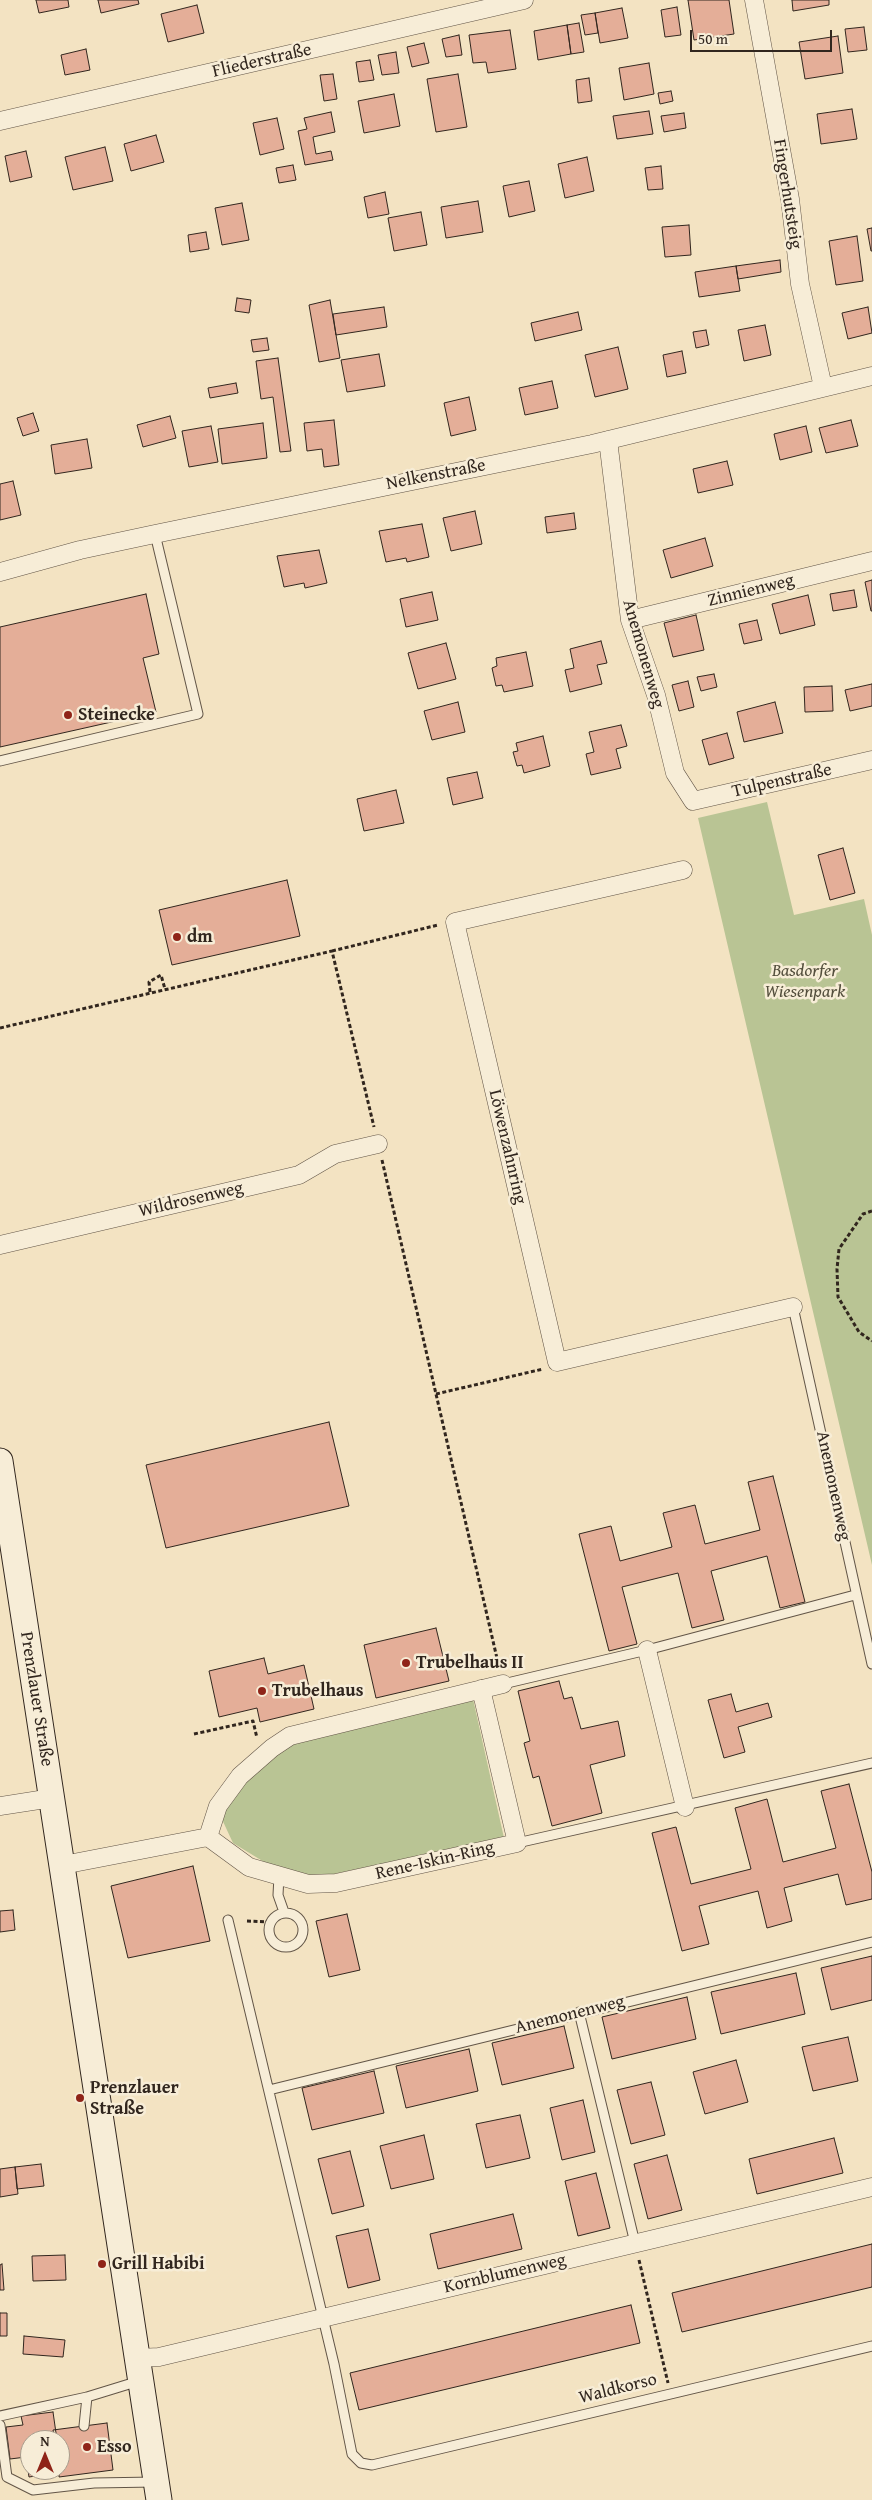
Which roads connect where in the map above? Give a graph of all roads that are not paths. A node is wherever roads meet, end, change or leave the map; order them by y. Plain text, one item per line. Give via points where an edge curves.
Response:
1 (524, 0) edge
2 (754, 0) edge
3 (489, 4) edge
4 (0, 121) edge
5 (872, 376) edge
6 (824, 387) junction
7 (608, 440) junction
8 (155, 534) junction
9 (872, 561) edge
10 (0, 572) edge
11 (630, 620) junction
12 (872, 760) edge
13 (0, 761) edge
14 (693, 801) joint
15 (682, 870) dead end
16 (378, 1144) road end
17 (0, 1245) edge
18 (793, 1307) joint
19 (0, 1461) edge
20 (855, 1595) junction
21 (647, 1650) junction
22 (872, 1664) edge
23 (503, 1684) joint
24 (481, 1689) junction
25 (872, 1763) edge
26 (52, 1798) junction
27 (0, 1806) edge
28 (685, 1807) junction
29 (208, 1838) junction
30 (517, 1843) junction
31 (63, 1865) junction
32 (279, 1876) junction
33 (284, 1912) junction
34 (228, 1920) dead end
35 (872, 1942) edge
36 (579, 2012) junction
37 (269, 2090) junction
38 (872, 2187) edge
39 (635, 2243) junction
40 (322, 2317) junction
41 (872, 2346) edge
42 (139, 2369) junction
43 (88, 2397) junction
44 (0, 2416) edge
45 (0, 2425) edge
46 (84, 2426) dead end
47 (92, 2473) dead end
48 (94, 2483) junction
49 (157, 2491) edge

1 - 3 street, Fliederstraße
2 - 6 street, Fingerhutsteig via 790,199 800,284
3 - 4 street, Fliederstraße
5 - 6 street, Nelkenstraße
6 - 7 street, Nelkenstraße
7 - 8 street, Nelkenstraße
7 - 11 street, Anemonenweg
8 - 10 street, Nelkenstraße
8 - 13 lane via 198,714
9 - 11 street, Zinnienweg
11 - 14 street, Anemonenweg via 656,695 675,773
12 - 14 street, Tulpenstraße
15 - 18 street, Löwenzahnring via 455,922 557,1362
16 - 17 street, Wildrosenweg via 335,1154 299,1175
18 - 20 lane, Anemonenweg
19 - 26 main road, Prenzlauer Straße
20 - 21 lane
20 - 22 lane, Anemonenweg
21 - 23 lane
21 - 28 street
23 - 24 street
24 - 29 street via 290,1736 240,1776 218,1806
24 - 30 street, Rene-Iskin-Ring
25 - 28 lane
26 - 27 street
26 - 31 main road, Prenzlauer Straße
28 - 30 lane
29 - 31 street
29 - 32 street, Rene-Iskin-Ring via 249,1867
30 - 32 street, Rene-Iskin-Ring via 336,1884 308,1884
31 - 42 main road, Prenzlauer Straße
32 - 33 lane via 278,1896
33 - 33 lane via 295,1916 302,1925 302,1936 294,1945 274,1942 269,1932 270,1922
34 - 37 lane
35 - 36 lane, Anemonenweg
36 - 37 lane, Anemonenweg
36 - 39 lane
37 - 40 lane
38 - 39 street, Kornblumenweg
39 - 40 street, Kornblumenweg
40 - 41 lane, Waldkorso via 352,2454 361,2462 372,2465
40 - 42 street, Kornblumenweg via 158,2357
42 - 43 lane
42 - 49 main road, Prenzlauer Straße
43 - 44 lane
43 - 46 lane
45 - 48 lane via 7,2477 33,2490
47 - 48 lane
48 - 49 lane

